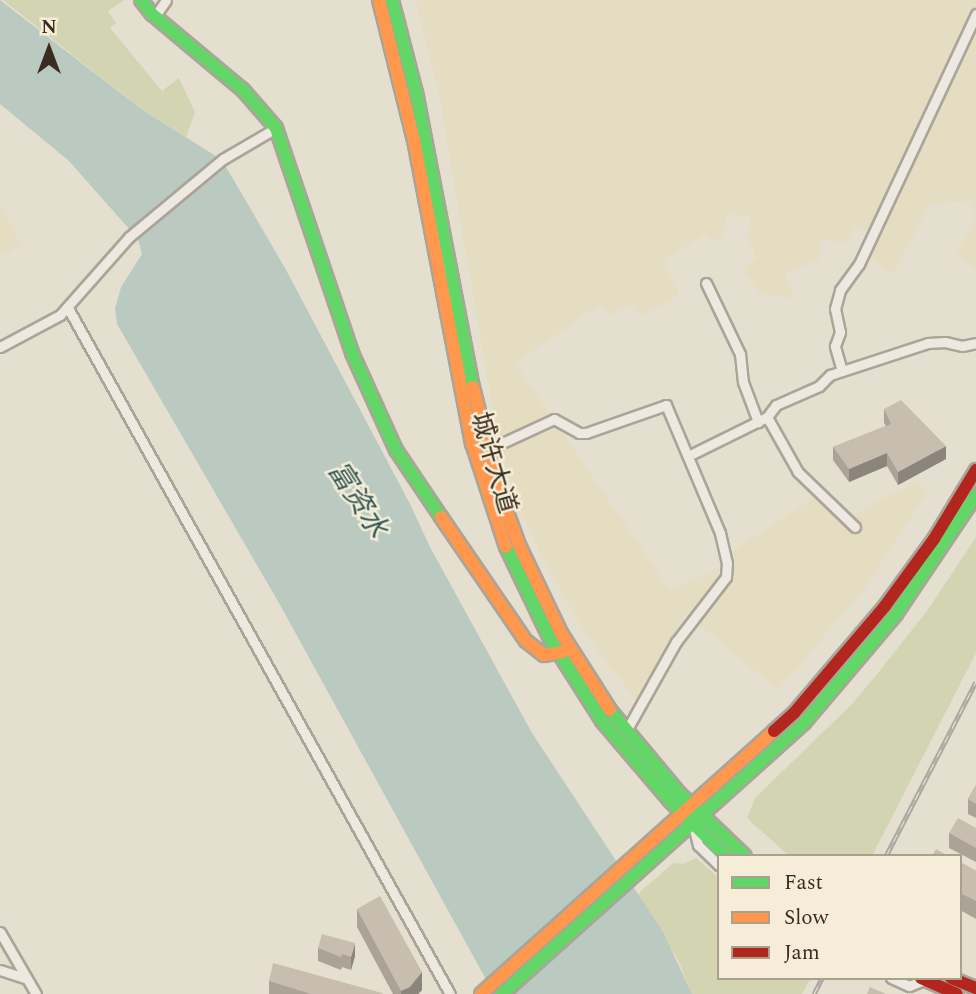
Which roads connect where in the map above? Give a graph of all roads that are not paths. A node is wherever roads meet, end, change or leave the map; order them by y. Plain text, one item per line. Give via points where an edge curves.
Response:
1 (141, 0) edge
2 (166, 0) edge
3 (379, 0) edge
4 (392, 0) edge
5 (976, 14) edge
6 (155, 16) junction
7 (276, 128) junction
8 (706, 283) dead end
9 (68, 308) junction
10 (976, 343) edge
11 (0, 347) edge
12 (842, 371) junction
13 (763, 419) junction
14 (487, 450) junction
15 (688, 456) junction
16 (976, 470) edge
17 (976, 495) edge
18 (855, 527) dead end
19 (564, 651) junction
20 (626, 731) junction
21 (688, 811) junction
22 (698, 821) junction
23 (724, 854) edge
24 (742, 854) edge
25 (642, 861) junction
26 (717, 862) edge
27 (0, 932) edge
28 (0, 970) edge
29 (27, 979) junction
30 (896, 980) edge
31 (921, 980) edge
32 (925, 980) edge
33 (956, 980) edge
34 (973, 987) edge
35 (36, 994) edge
36 (450, 994) edge
37 (482, 994) edge
38 (502, 994) edge
39 (957, 994) edge

1 - 6 main road
2 - 6 street
3 - 19 main road, 城许大道 via 408,113 479,467 508,550
4 - 14 main road, 城许大道 via 417,97
5 - 12 street via 859,264 840,290 835,309 840,332 835,346
6 - 7 main road via 243,90
7 - 9 street via 223,159 130,237
7 - 19 main road via 352,353 390,440 526,641 544,655
8 - 13 street via 740,354 743,382
9 - 11 street
9 - 36 street
10 - 12 street via 928,343
12 - 13 street via 776,405
13 - 15 street
13 - 18 street via 798,472
14 - 15 street via 554,419 586,433 666,405
14 - 19 main road, 城许大道 via 519,545
15 - 20 street via 720,533 726,577 676,642
16 - 21 main road via 927,549 840,663
17 - 22 main road via 897,614 851,671 779,747
19 - 20 main road, 城许大道
19 - 21 main road, 城许大道 via 602,720
20 - 21 main road, 城许大道
21 - 22 main road, 城许大道
21 - 25 main road
22 - 23 main road, 城许大道
22 - 24 main road, 城许大道
22 - 25 main road
22 - 26 street via 698,845
25 - 37 main road
25 - 38 main road
27 - 29 street
28 - 29 street
29 - 35 street
30 - 31 street via 909,986
32 - 39 main road
33 - 34 main road

